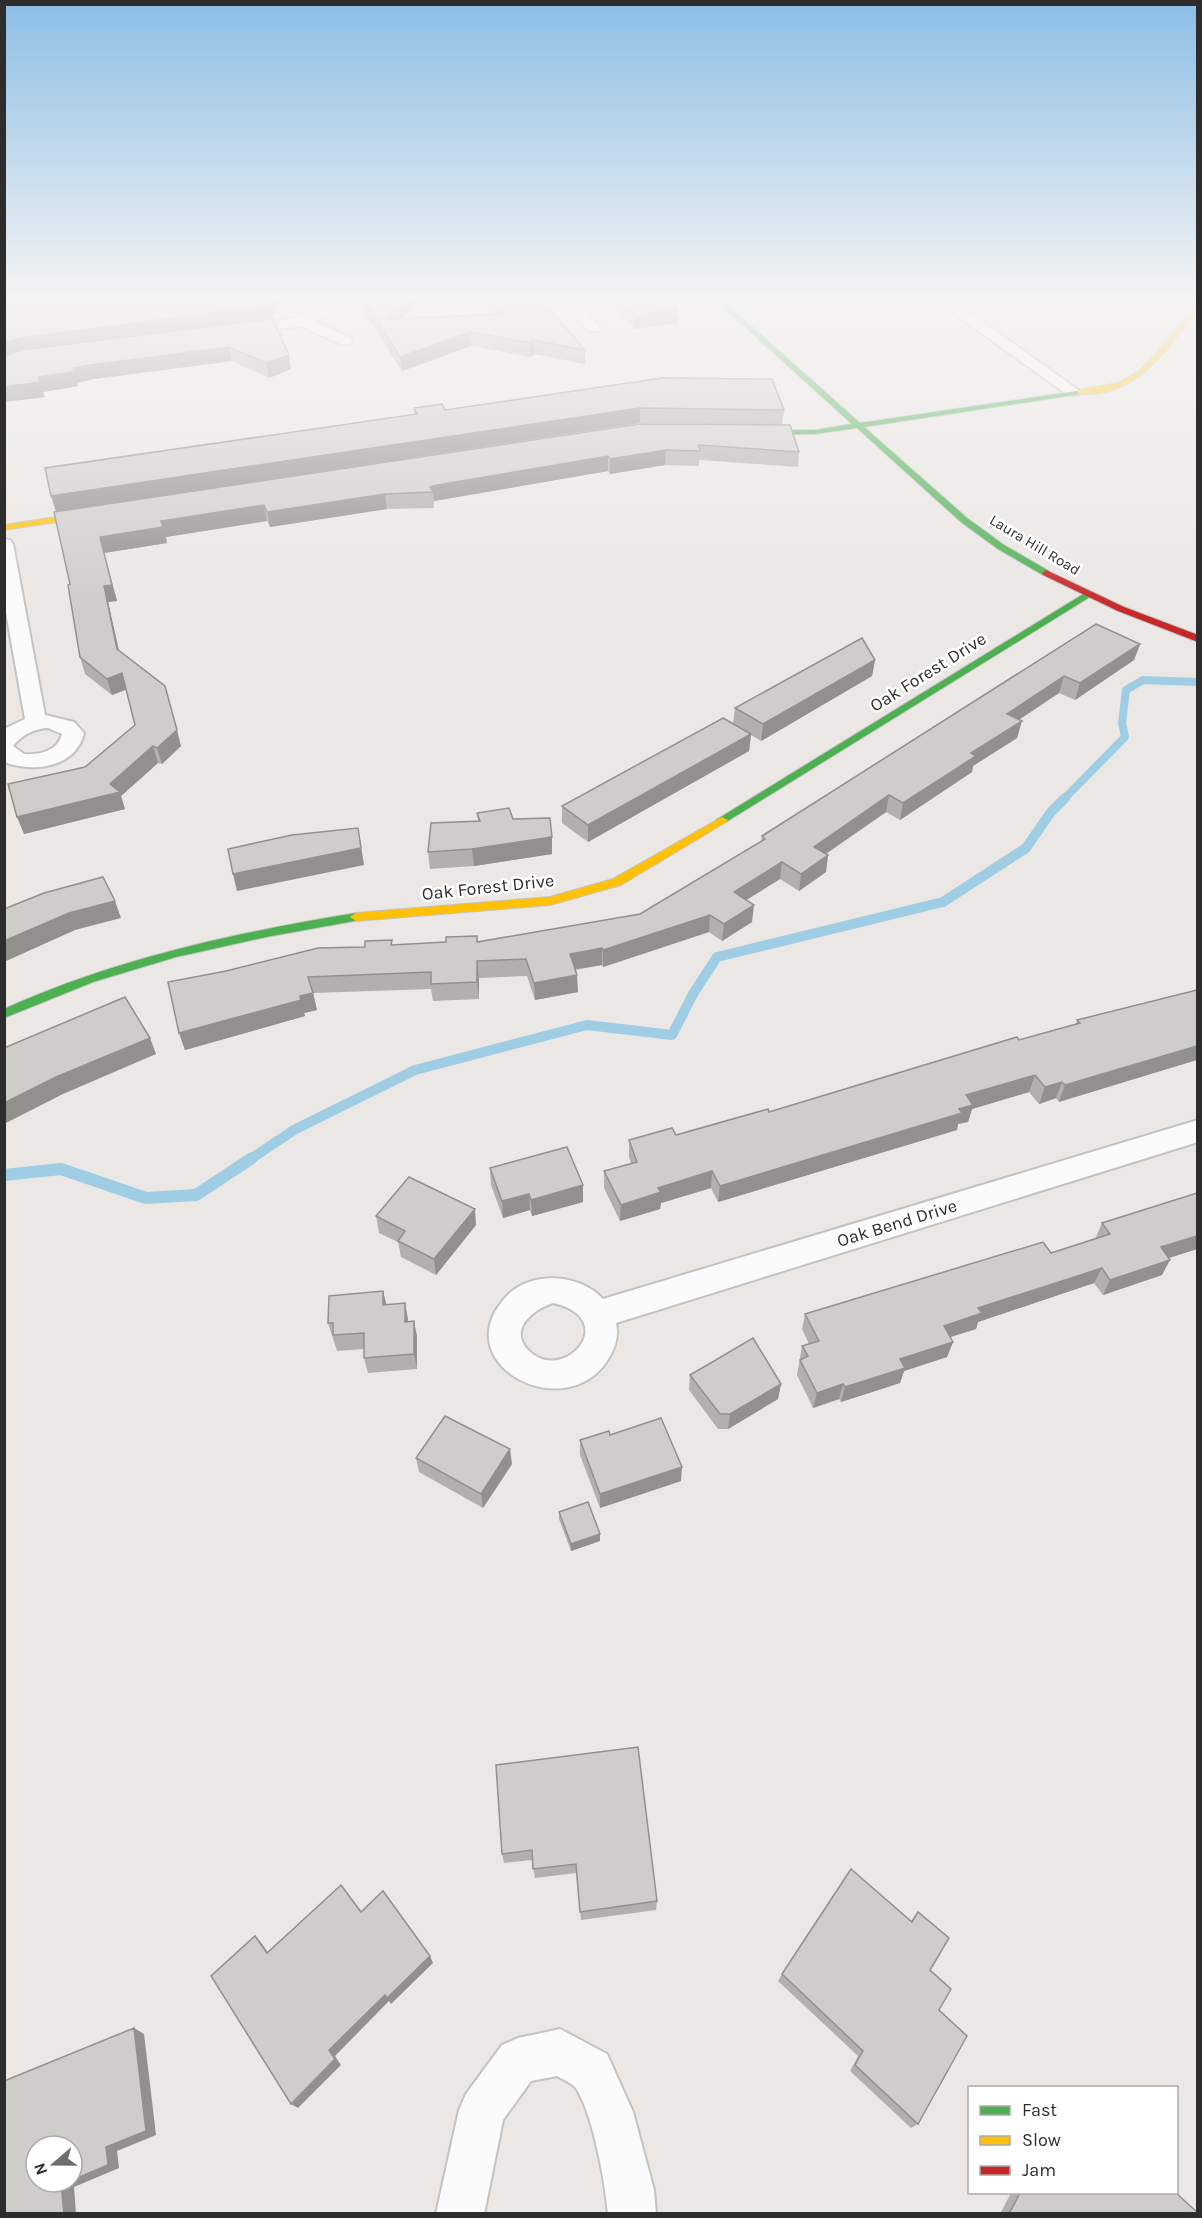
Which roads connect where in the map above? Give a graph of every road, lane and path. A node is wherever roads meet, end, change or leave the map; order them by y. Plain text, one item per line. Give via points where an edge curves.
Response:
1 (832, 403) edge
2 (1007, 403) edge
3 (858, 426) junction
4 (734, 432) edge
5 (110, 511) edge
6 (4, 528) edge
7 (4, 544) edge
8 (1088, 596) junction
9 (1197, 639) edge
10 (36, 723) junction
11 (4, 743) edge
12 (4, 750) edge
13 (4, 1014) edge
14 (1197, 1131) edge
15 (597, 1315) dead end
16 (460, 2214) edge
17 (632, 2214) edge

1 - 3 street, Laura Hill Road
2 - 3 street
3 - 4 street via 778,434
3 - 8 street, Laura Hill Road via 990,539
5 - 6 street
7 - 10 street
8 - 9 street, Laura Hill Road
8 - 13 street, Oak Forest Drive via 617,882 550,901 370,915 256,933 128,965
10 - 11 street via 10,734
10 - 12 street via 53,722 70,728 70,745 55,756 33,761 13,758
14 - 15 street, Oak Bend Drive
16 - 17 street via 482,2110 518,2061 560,2052 591,2070 610,2112 630,2190

